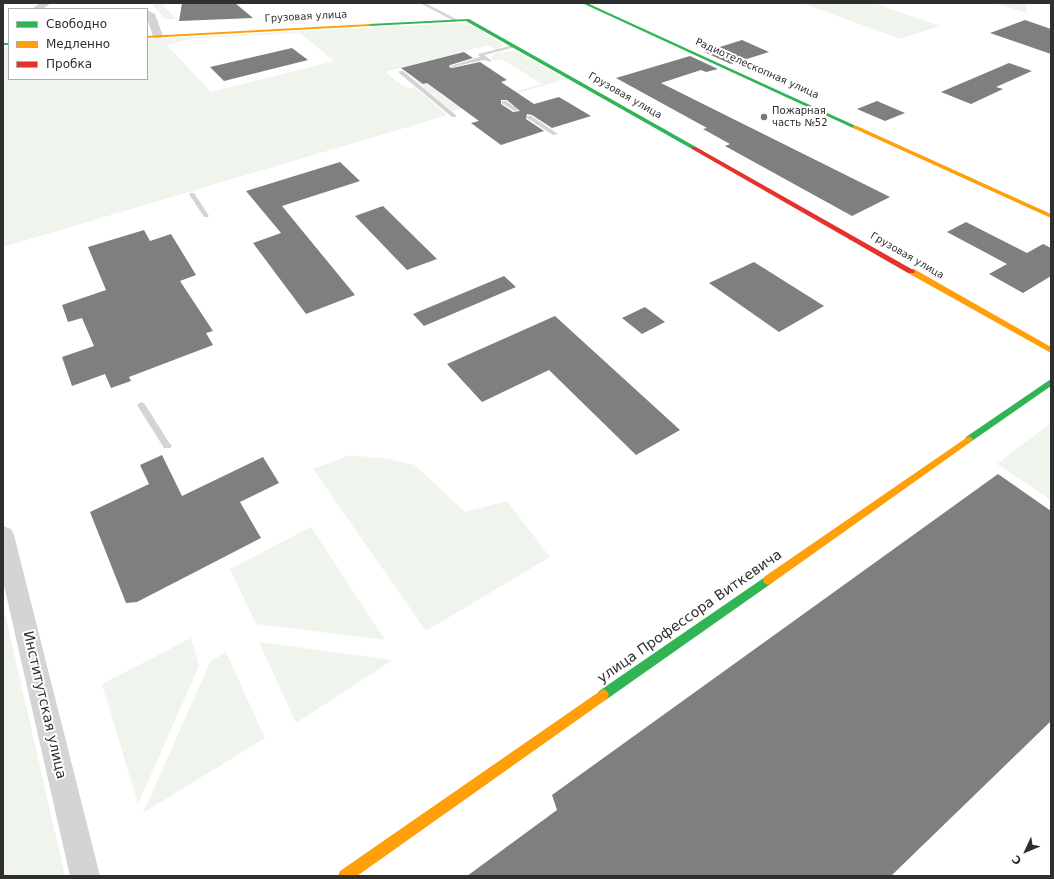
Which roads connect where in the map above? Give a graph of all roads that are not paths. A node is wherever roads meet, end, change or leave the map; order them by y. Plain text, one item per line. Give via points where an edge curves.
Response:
1 (47, 3) edge
2 (422, 3) edge
3 (584, 3) edge
4 (38, 8) edge
5 (148, 13) edge
6 (456, 20) junction
7 (148, 36) edge
8 (158, 36) junction
9 (514, 46) junction
10 (484, 58) junction
11 (489, 61) dead end
12 (452, 66) dead end
13 (401, 72) dead end
14 (504, 102) dead end
15 (516, 110) dead end
16 (454, 116) dead end
17 (528, 117) dead end
18 (555, 134) dead end
19 (192, 194) dead end
20 (206, 216) dead end
21 (1051, 216) edge
22 (1051, 350) edge
23 (1051, 382) edge
24 (141, 406) dead end
25 (167, 446) dead end
26 (3, 535) edge
27 (85, 876) edge
28 (345, 876) edge

1 - 4 street
2 - 6 lane
3 - 21 street, Радиотелескопная улица
5 - 8 street
6 - 8 street, Грузовая улица
6 - 9 street, Грузовая улица via 467,20
7 - 8 street, Грузовая улица
9 - 10 lane via 480,55
9 - 22 street, Грузовая улица
10 - 11 lane
10 - 12 lane
13 - 16 lane
14 - 15 lane
17 - 18 lane
19 - 20 lane
23 - 28 street, улица Профессора Виткевича
24 - 25 lane
26 - 27 street, Институтская улица

